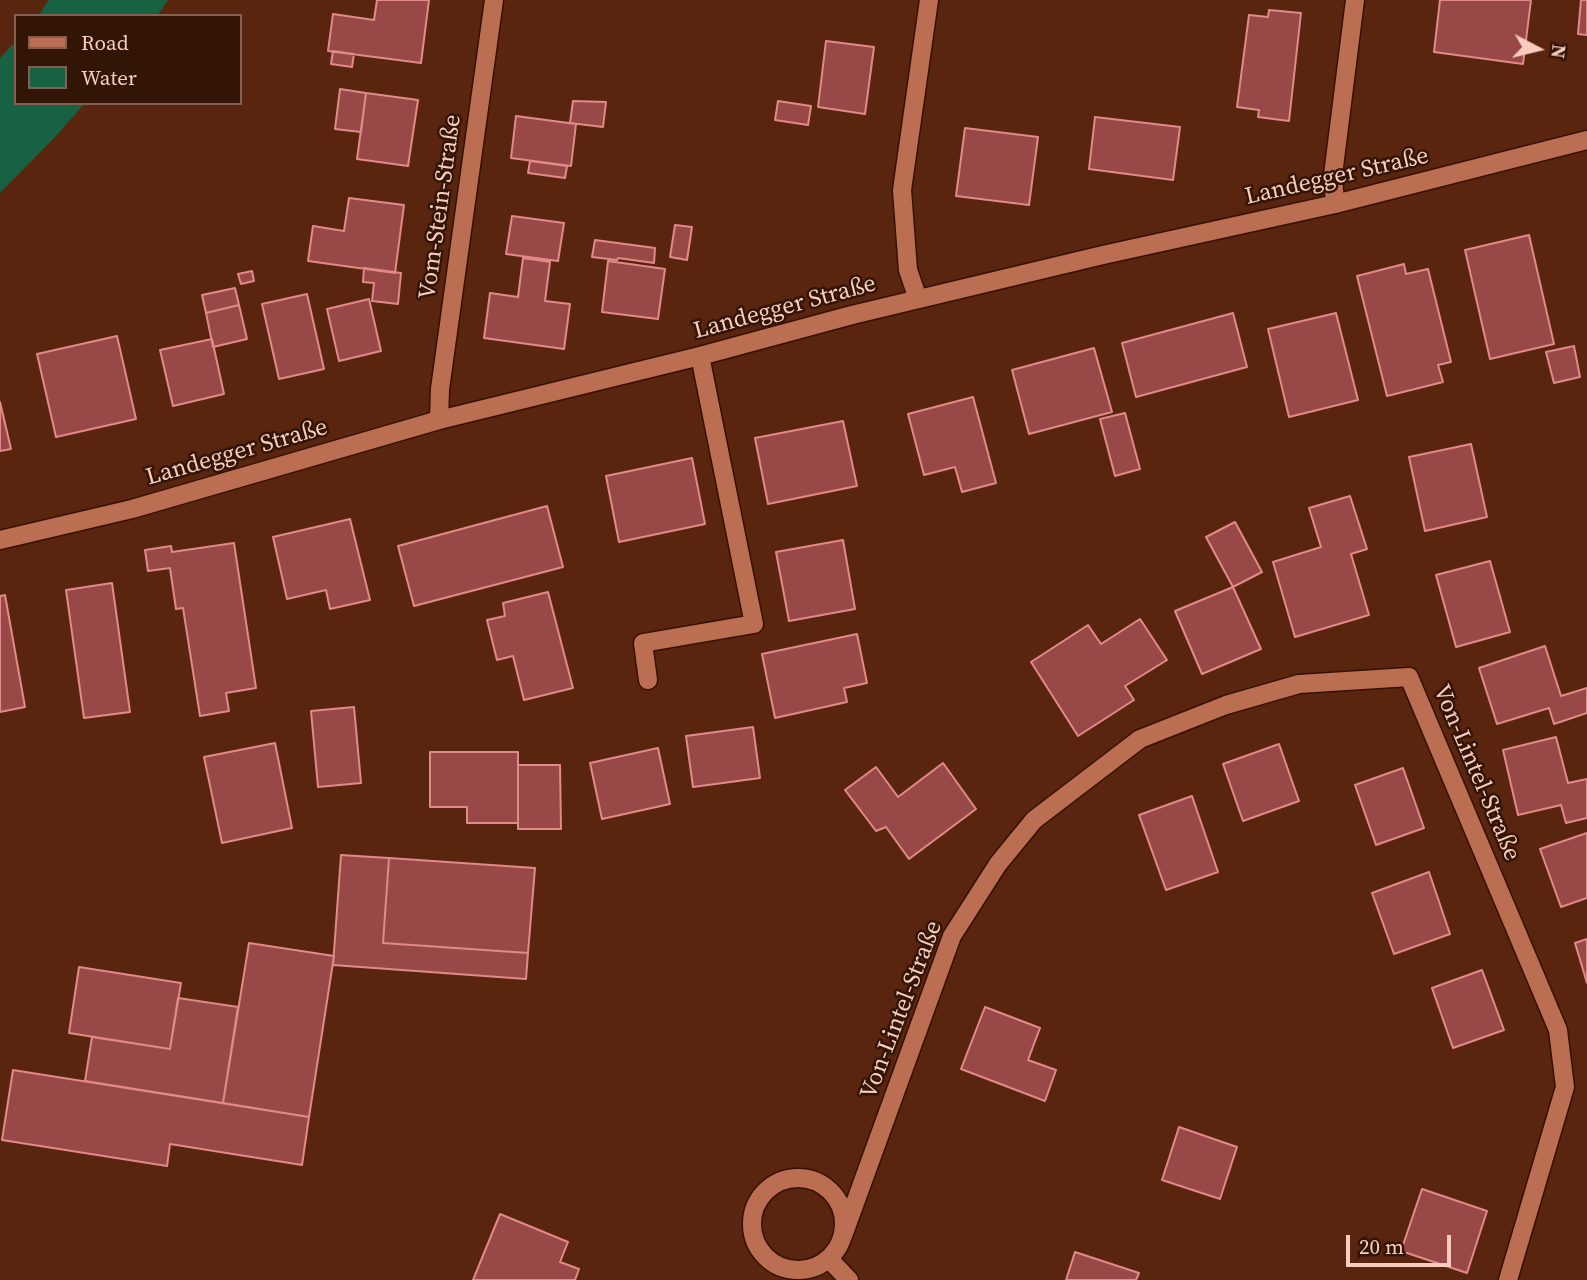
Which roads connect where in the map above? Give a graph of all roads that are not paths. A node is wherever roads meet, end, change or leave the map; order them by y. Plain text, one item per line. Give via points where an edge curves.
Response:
1 (494, 0) edge
2 (929, 0) edge
3 (1355, 0) edge
4 (1587, 141) edge
5 (1335, 204) junction
6 (918, 299) junction
7 (701, 356) junction
8 (439, 420) junction
9 (0, 540) edge
10 (648, 680) dead end
11 (843, 1236) junction
12 (829, 1259) junction
13 (849, 1280) edge
14 (1508, 1280) edge

1 - 8 street, Vom-Stein-Straße
2 - 6 street via 902,190 908,270
3 - 5 street via 1333,176
4 - 5 street, Landegger Straße
5 - 6 street, Landegger Straße
6 - 7 street, Landegger Straße
7 - 8 street, Landegger Straße
7 - 10 street via 754,624 643,643
8 - 9 street, Landegger Straße via 132,509
11 - 12 street, Von-Lintel-Straße
11 - 12 street via 841,1206 820,1183 805,1178 775,1184 755,1207 754,1237 771,1262 801,1270
11 - 14 street, Von-Lintel-Straße via 953,936 998,864 1034,820 1140,739 1214,710 1299,684 1409,677 1558,1030 1565,1087
12 - 13 street

